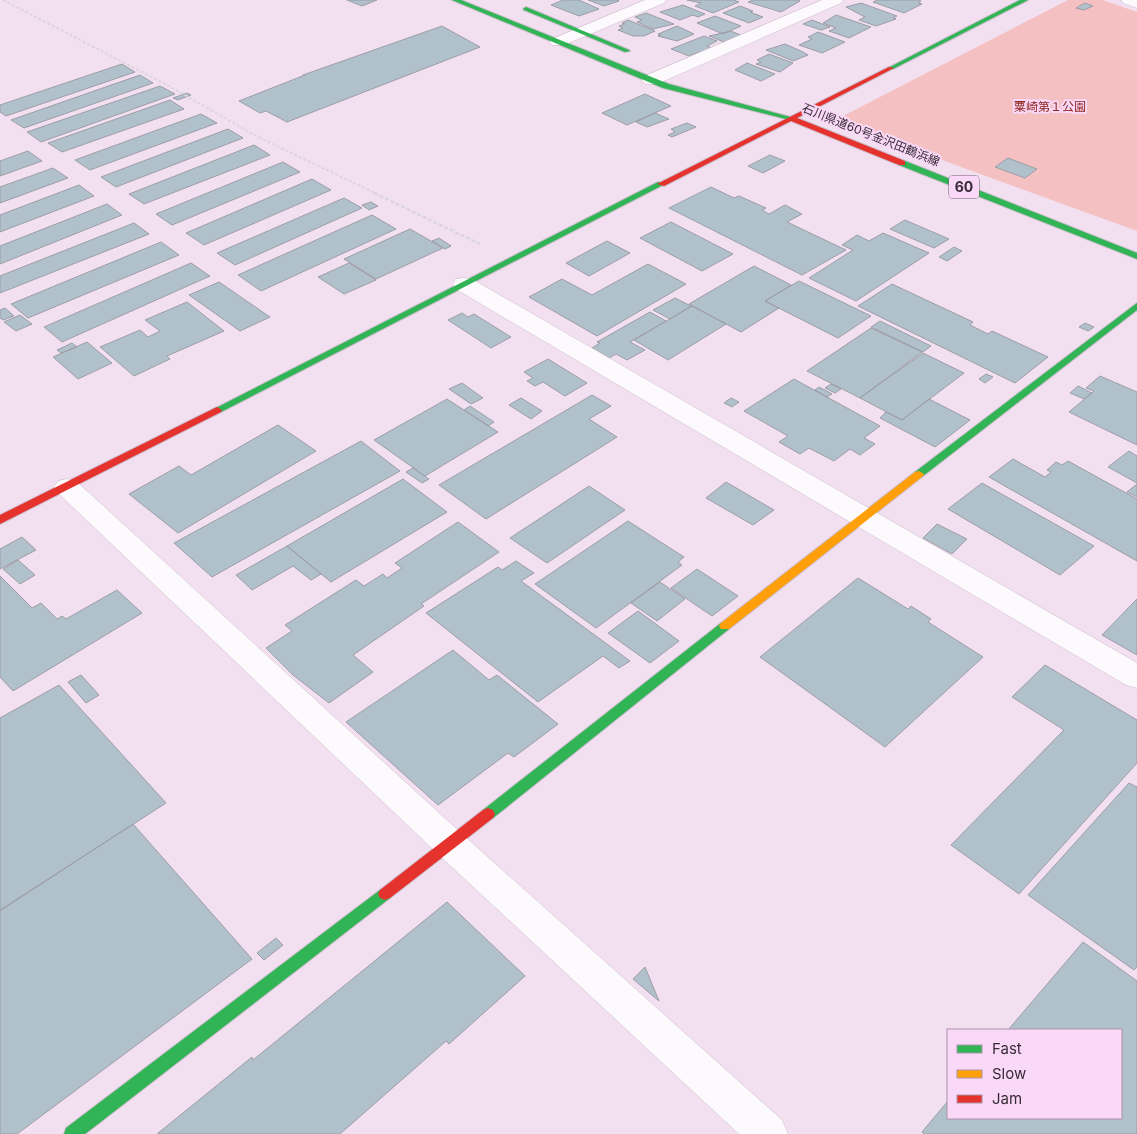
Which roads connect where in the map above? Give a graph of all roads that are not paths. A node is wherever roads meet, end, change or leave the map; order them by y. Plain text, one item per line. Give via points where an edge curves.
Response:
1 (455, 0) edge
2 (658, 0) edge
3 (835, 0) edge
4 (1025, 0) edge
5 (1129, 0) edge
6 (1137, 3) edge
7 (513, 4) dead end
8 (583, 31) junction
9 (558, 42) junction
10 (636, 55) dead end
11 (654, 62) dead end
12 (672, 70) junction
13 (690, 78) dead end
14 (651, 80) junction
15 (709, 85) dead end
16 (790, 118) junction
17 (1137, 256) edge
18 (464, 284) junction
19 (1137, 306) edge
20 (67, 487) junction
21 (862, 518) junction
22 (0, 520) edge
23 (1137, 677) edge
24 (450, 844) junction
25 (72, 1134) edge
26 (768, 1134) edge

1 - 9 street
2 - 8 street
3 - 12 street
4 - 16 street
5 - 6 street
7 - 8 street
8 - 9 street
8 - 10 street
9 - 14 street
11 - 12 street
12 - 13 street
12 - 14 street
14 - 16 street
15 - 16 street
16 - 17 street, 石川県道60号金沢田鶴浜線 / 60
16 - 18 street
18 - 20 street
18 - 21 street
19 - 21 street
20 - 22 street
20 - 24 street
21 - 23 street
21 - 24 street
24 - 25 street
24 - 26 street

